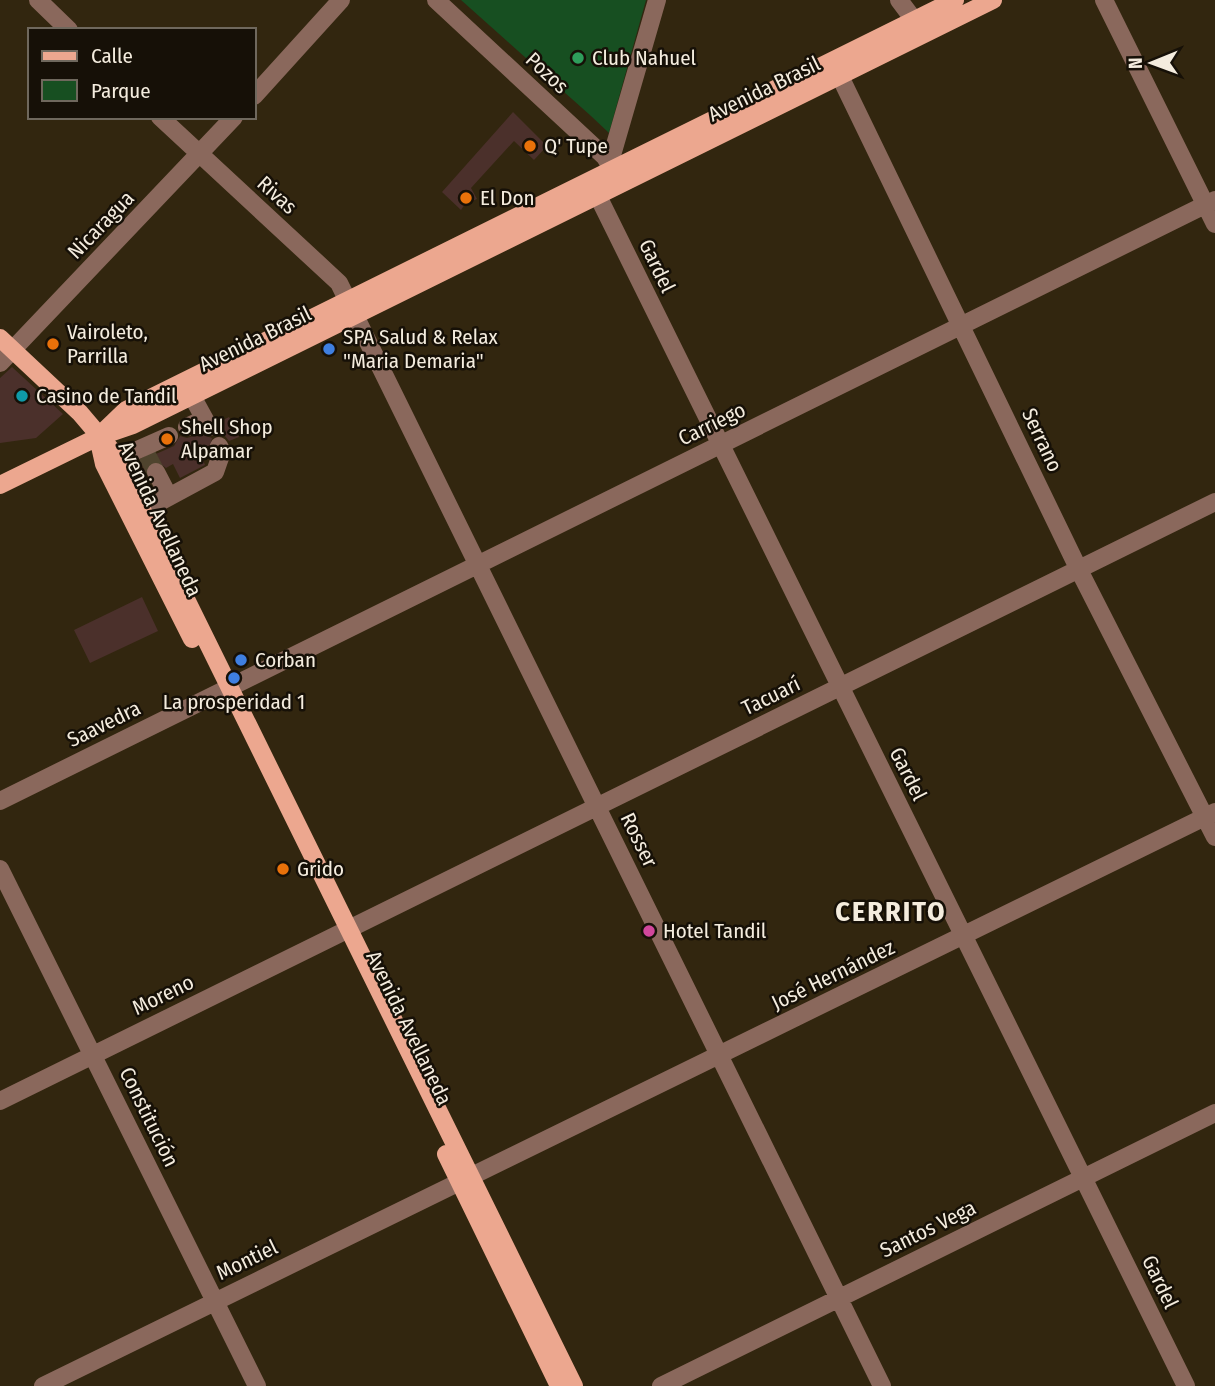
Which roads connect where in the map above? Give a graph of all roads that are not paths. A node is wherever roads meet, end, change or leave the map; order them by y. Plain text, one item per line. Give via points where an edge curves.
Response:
1 (38, 0) edge
2 (341, 0) edge
3 (436, 0) edge
4 (657, 0) edge
5 (899, 0) edge
6 (955, 0) edge
7 (993, 0) edge
8 (1104, 0) edge
9 (914, 20) junction
10 (67, 28) edge
11 (837, 69) junction
12 (256, 94) edge
13 (162, 119) edge
14 (232, 119) edge
15 (199, 156) junction
16 (614, 171) junction
17 (594, 189) junction
18 (1210, 203) edge
19 (1215, 224) edge
20 (350, 308) junction
21 (962, 325) junction
22 (4, 350) edge
23 (192, 396) junction
24 (133, 425) junction
25 (187, 427) dead end
26 (169, 436) dead end
27 (98, 437) junction
28 (719, 445) junction
29 (219, 446) dead end
30 (145, 451) junction
31 (117, 459) junction
32 (156, 472) tunnel mouth
33 (0, 485) edge
34 (169, 497) junction
35 (1215, 502) edge
36 (143, 511) junction
37 (478, 564) junction
38 (1079, 570) junction
39 (839, 688) junction
40 (224, 690) junction
41 (0, 801) edge
42 (597, 806) junction
43 (1210, 815) edge
44 (1215, 837) edge
45 (0, 869) edge
46 (342, 932) junction
47 (965, 936) junction
48 (93, 1056) junction
49 (720, 1056) junction
50 (0, 1101) edge
51 (1215, 1113) edge
52 (465, 1178) junction
53 (1084, 1178) junction
54 (839, 1298) junction
55 (215, 1301) junction
56 (43, 1386) edge
57 (257, 1386) edge
58 (559, 1386) edge
59 (574, 1386) edge
60 (661, 1386) edge
61 (882, 1386) edge
62 (1186, 1386) edge

1 - 10 street
2 - 12 street
3 - 16 street, Pozos
4 - 16 street
5 - 9 street
6 - 9 main road, Avenida Brasil
7 - 11 main road, Avenida Brasil
8 - 18 street
9 - 11 main road, Avenida Brasil
11 - 16 main road, Avenida Brasil
11 - 21 street, Serrano
13 - 15 street, Rivas
14 - 15 street, Nicaragua
15 - 20 street, Rivas via 336,279
15 - 22 street, Nicaragua
16 - 17 main road, Avenida Brasil
17 - 20 main road, Avenida Brasil
17 - 28 street, Gardel
18 - 19 street
18 - 21 street, Carriego
20 - 23 main road, Avenida Brasil
20 - 27 main road, Avenida Brasil via 126,410
20 - 37 street, Rosser
21 - 28 street, Carriego
21 - 38 street, Serrano
22 - 27 main road via 80,413
23 - 24 main road, Avenida Brasil
23 - 25 street via 206,423
24 - 27 main road, Avenida Brasil
24 - 30 street
26 - 30 street
27 - 31 main road, Avenida Avellaneda
27 - 33 main road
27 - 40 main road, Avenida Avellaneda via 104,464
28 - 37 street, Carriego
28 - 39 street, Gardel
29 - 34 street via 222,452 215,472
30 - 31 street
31 - 36 main road, Avenida Avellaneda
32 - 34 street
34 - 36 street
35 - 38 street, Tacuarí
36 - 40 main road, Avenida Avellaneda
37 - 40 street, Carriego
37 - 42 street, Rosser
38 - 39 street, Tacuarí
38 - 43 street, Serrano
39 - 42 street, Tacuarí
39 - 47 street, Gardel
40 - 41 street, Saavedra
40 - 46 main road, Avenida Avellaneda
42 - 46 street, Tacuarí
42 - 49 street, Rosser
43 - 44 street, Serrano
43 - 47 street, José Hernández
45 - 48 street, Constitución
46 - 48 street, Moreno
46 - 52 main road, Avenida Avellaneda
47 - 49 street, José Hernández
47 - 53 street, Gardel
48 - 50 street, Moreno
48 - 55 street, Constitución
49 - 52 street, José Hernández
49 - 54 street, Rosser
51 - 53 street, Santos Vega
52 - 55 street, Montiel
52 - 58 main road, Avenida Avellaneda
52 - 59 main road, Avenida Avellaneda
53 - 54 street, Santos Vega
53 - 62 street, Gardel
54 - 60 street, Santos Vega
54 - 61 street, Rosser
55 - 56 street, Montiel
55 - 57 street, Constitución

